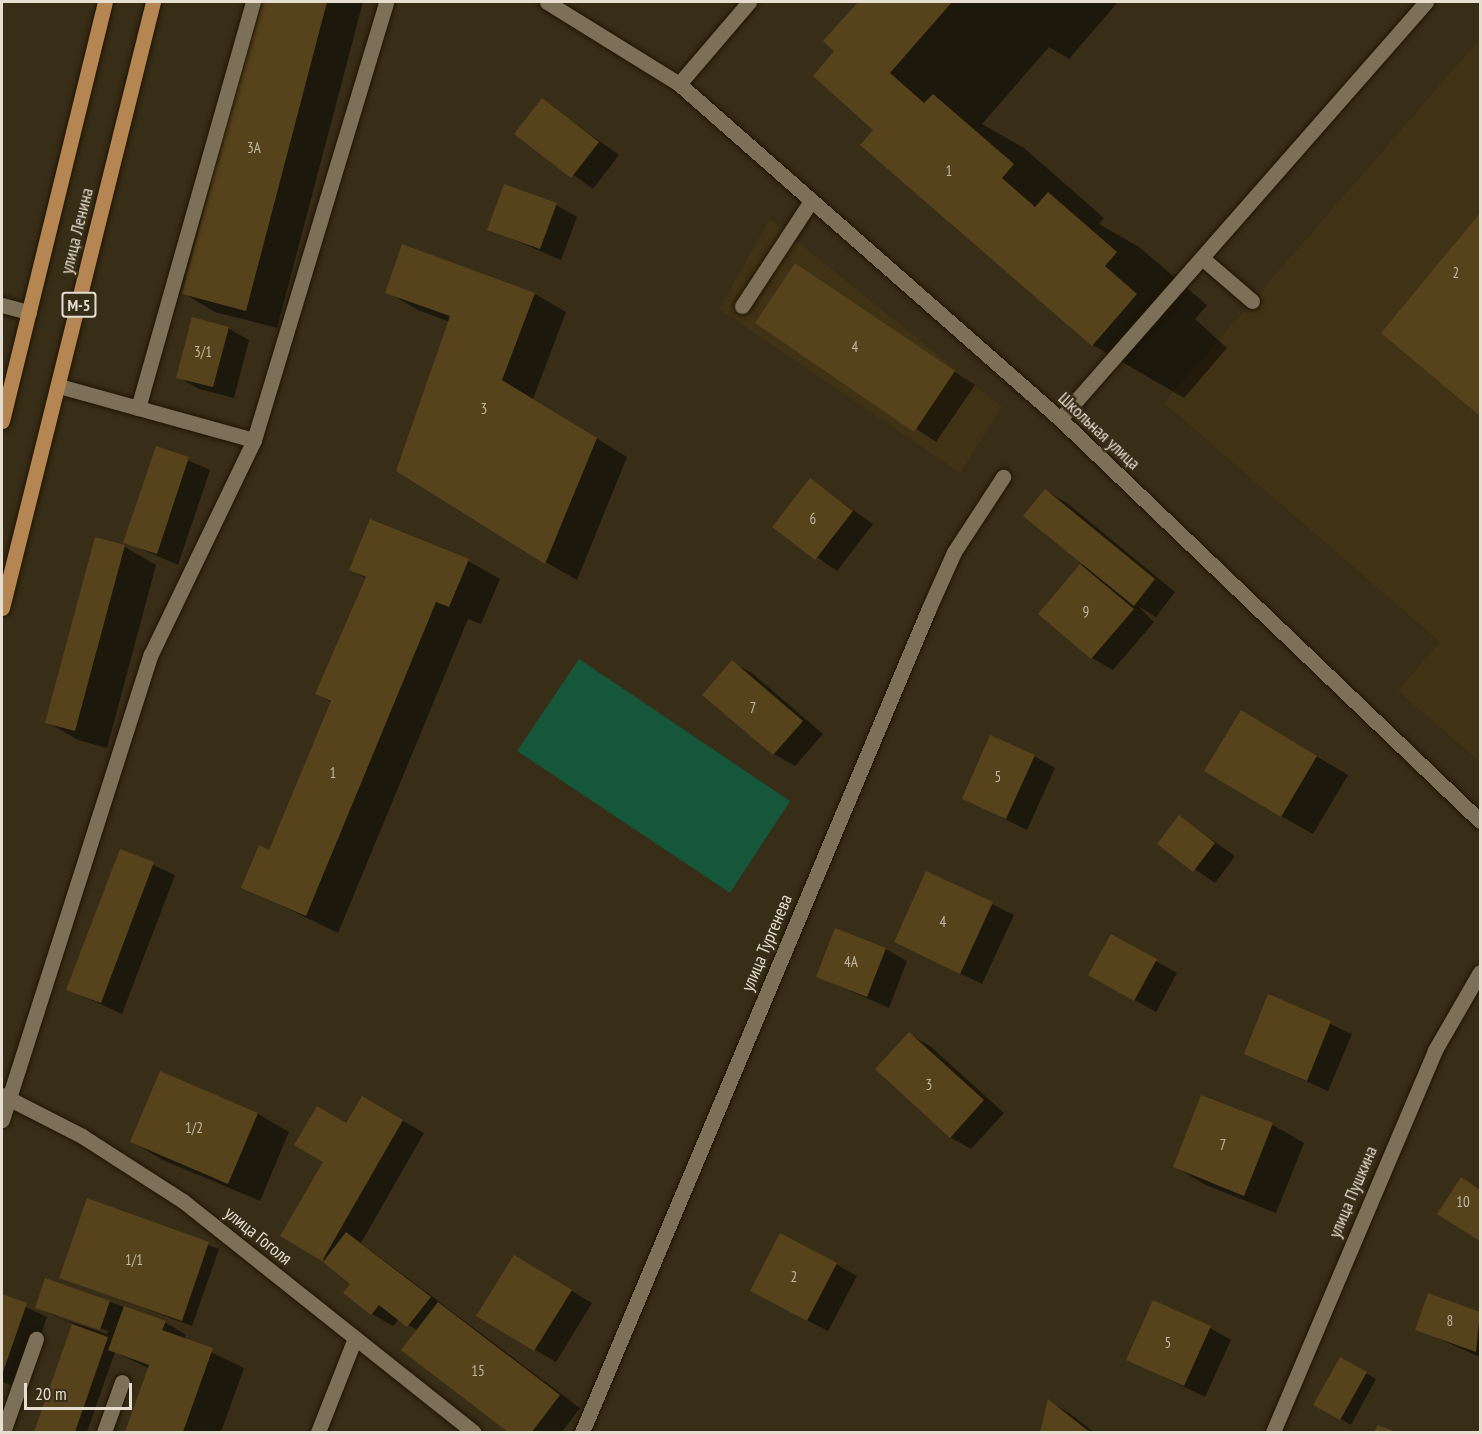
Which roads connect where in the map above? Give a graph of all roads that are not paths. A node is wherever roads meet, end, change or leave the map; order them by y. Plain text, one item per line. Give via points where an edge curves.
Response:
1 (105, 2) edge
2 (153, 2) edge
3 (253, 2) edge
4 (386, 2) edge
5 (547, 2) edge
6 (748, 2) edge
7 (1426, 2) edge
8 (679, 84) junction
9 (811, 201) junction
10 (1202, 258) junction
11 (1252, 301) dead end
12 (2, 305) edge
13 (742, 306) dead end
14 (29, 312) junction
15 (59, 386) junction
16 (138, 408) junction
17 (1060, 419) junction
18 (2, 421) edge
19 (254, 440) junction
20 (1003, 477) dead end
21 (2, 608) edge
22 (1480, 820) edge
23 (1480, 972) edge
24 (5, 1097) edge
25 (2, 1120) edge
26 (355, 1338) junction
27 (36, 1339) dead end
28 (122, 1382) dead end
29 (3, 1432) edge
30 (104, 1432) edge
31 (318, 1432) edge
32 (473, 1432) edge
33 (582, 1432) edge
34 (1273, 1432) edge

1 - 14 main road, улица Ленина / М-5
2 - 15 main road, улица Ленина / М-5
3 - 16 street
4 - 19 street
5 - 8 street, Школьная улица
6 - 8 street
7 - 10 street
8 - 9 street, Школьная улица
9 - 13 street
9 - 17 street, Школьная улица
10 - 11 street
10 - 17 street
12 - 14 street
14 - 18 main road, улица Ленина / М-5
15 - 16 street
15 - 21 main road, улица Ленина / М-5
16 - 19 street
17 - 22 street, Школьная улица
19 - 24 street via 151,654
20 - 33 street, улица Тургенева via 954,552 929,608
23 - 34 street, улица Пушкина via 1435,1050
24 - 25 street
24 - 26 street, улица Гоголя via 82,1136 183,1201
26 - 31 street
26 - 32 street, улица Гоголя
27 - 29 street
28 - 30 street

